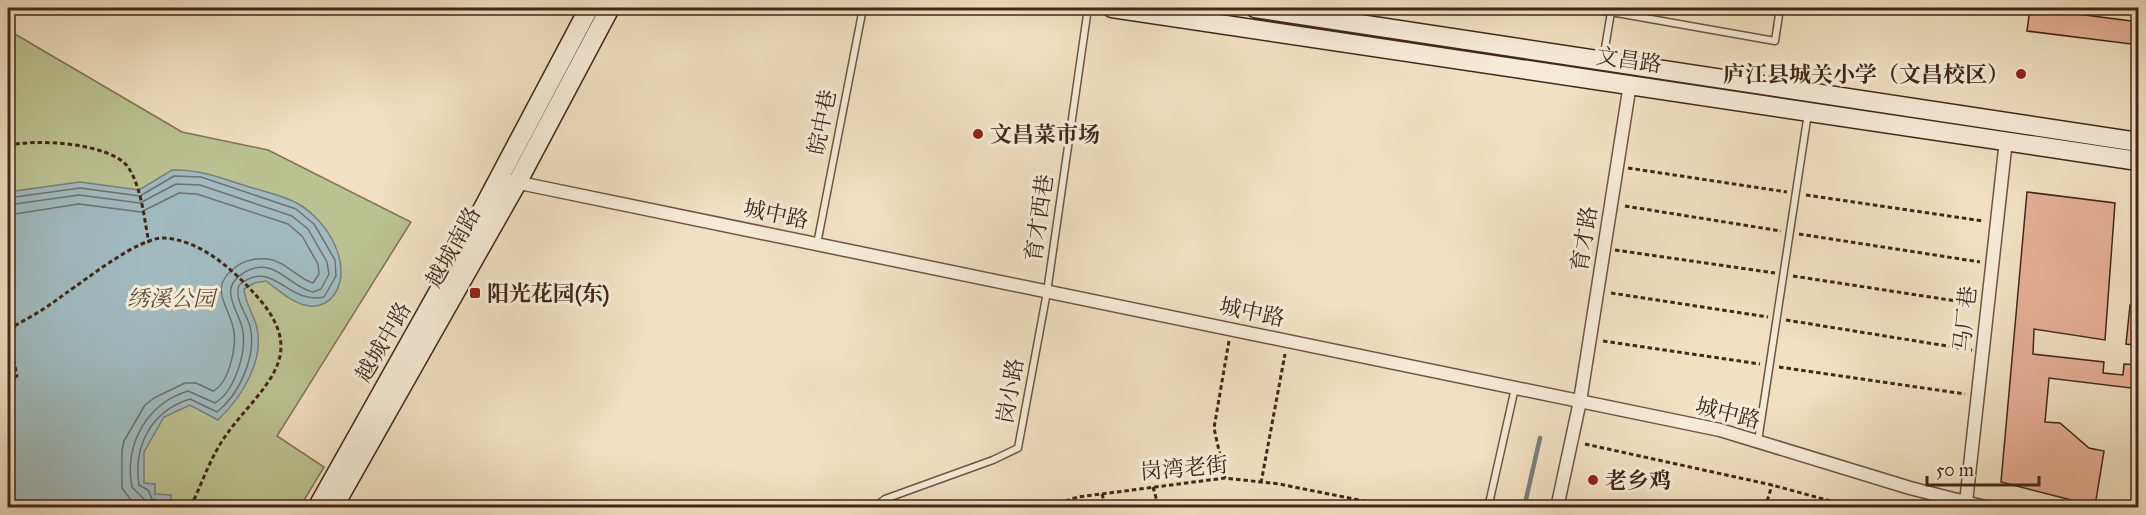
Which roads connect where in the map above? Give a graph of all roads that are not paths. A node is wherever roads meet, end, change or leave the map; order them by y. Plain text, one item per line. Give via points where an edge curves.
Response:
1 (589, 8) edge
2 (610, 8) edge
3 (863, 8) edge
4 (1088, 8) edge
5 (1112, 8) edge
6 (1255, 8) edge
7 (1583, 8) edge
8 (1780, 8) edge
9 (1611, 12) junction
10 (1603, 61) junction
11 (1630, 84) junction
12 (1808, 111) junction
13 (2006, 140) junction
14 (2139, 142) edge
15 (2139, 160) edge
16 (509, 181) junction
17 (817, 244) junction
18 (1047, 291) junction
19 (1515, 388) junction
20 (1580, 401) junction
21 (1758, 442) junction
22 (1966, 502) junction
23 (316, 507) edge
24 (333, 507) edge
25 (873, 507) edge
26 (1488, 507) edge
27 (1557, 507) edge
28 (1989, 507) edge

1 - 16 main road, 越城中路
2 - 16 main road, 越城南路
3 - 17 lane, 皖中巷
4 - 18 lane, 育才西巷
5 - 11 main road, 文昌路
6 - 10 main road, 文昌路
7 - 9 lane
8 - 9 lane via 1774,41
9 - 10 lane
10 - 14 main road, 文昌路
11 - 12 main road, 文昌路
11 - 20 street, 育才路
12 - 13 main road, 文昌路
12 - 21 lane
13 - 15 main road, 文昌路
13 - 22 street, 马厂巷
16 - 17 street, 城中路
16 - 23 main road, 越城中路
16 - 24 main road, 越城南路
17 - 18 street, 城中路
18 - 19 street, 城中路
18 - 25 lane, 岗小路 via 1018,448
19 - 20 street, 城中路
19 - 26 lane
20 - 21 street, 城中路 via 1720,430
20 - 27 street, 育才路
21 - 22 street, 城中路
22 - 28 street, 城中路

